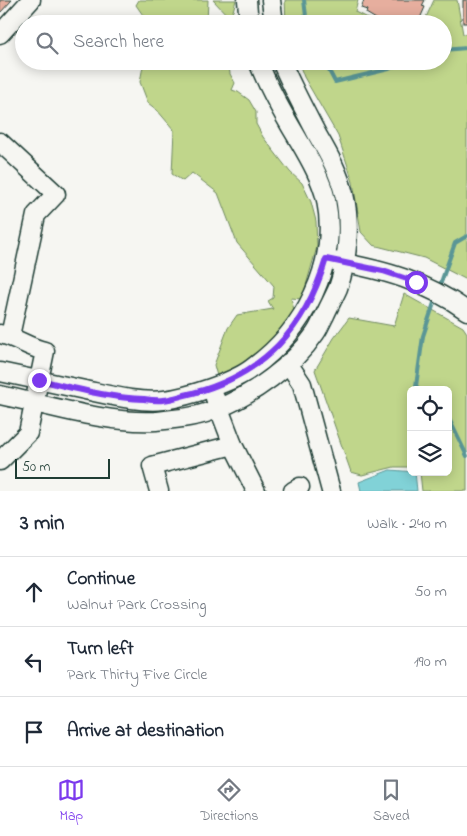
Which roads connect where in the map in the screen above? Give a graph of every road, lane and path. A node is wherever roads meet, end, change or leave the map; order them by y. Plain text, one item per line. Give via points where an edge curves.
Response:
1 (31, 0) edge
2 (248, 0) edge
3 (271, 0) edge
4 (17, 15) edge
5 (249, 15) edge
6 (273, 15) edge
7 (15, 18) edge
8 (0, 34) edge
9 (262, 70) edge
10 (285, 70) edge
11 (0, 142) edge
12 (326, 259) junction
13 (345, 263) junction
14 (467, 311) edge
15 (5, 335) edge
16 (288, 363) junction
17 (0, 372) edge
18 (39, 380) junction
19 (212, 388) junction
20 (0, 395) edge
21 (35, 402) junction
22 (219, 408) junction
23 (233, 445) junction
24 (0, 461) edge
25 (159, 491) edge
26 (256, 491) edge
27 (331, 491) edge

1 - 4 street
2 - 5 street
3 - 6 street
7 - 8 street
9 - 12 street via 326,198 330,237
10 - 13 street via 338,171 347,218
11 - 15 street via 56,194 36,215
12 - 13 street
12 - 19 street via 310,299 287,336 251,369
13 - 14 street via 416,282
13 - 16 street via 338,288 315,334
15 - 18 street via 45,352
16 - 22 street via 252,392
16 - 27 street via 302,384
17 - 18 street
18 - 19 street via 123,398 163,400
18 - 21 street
19 - 22 street
20 - 21 street
21 - 22 street via 134,421 184,418
21 - 24 street via 28,434
22 - 23 street
23 - 25 street via 152,466
23 - 26 street

